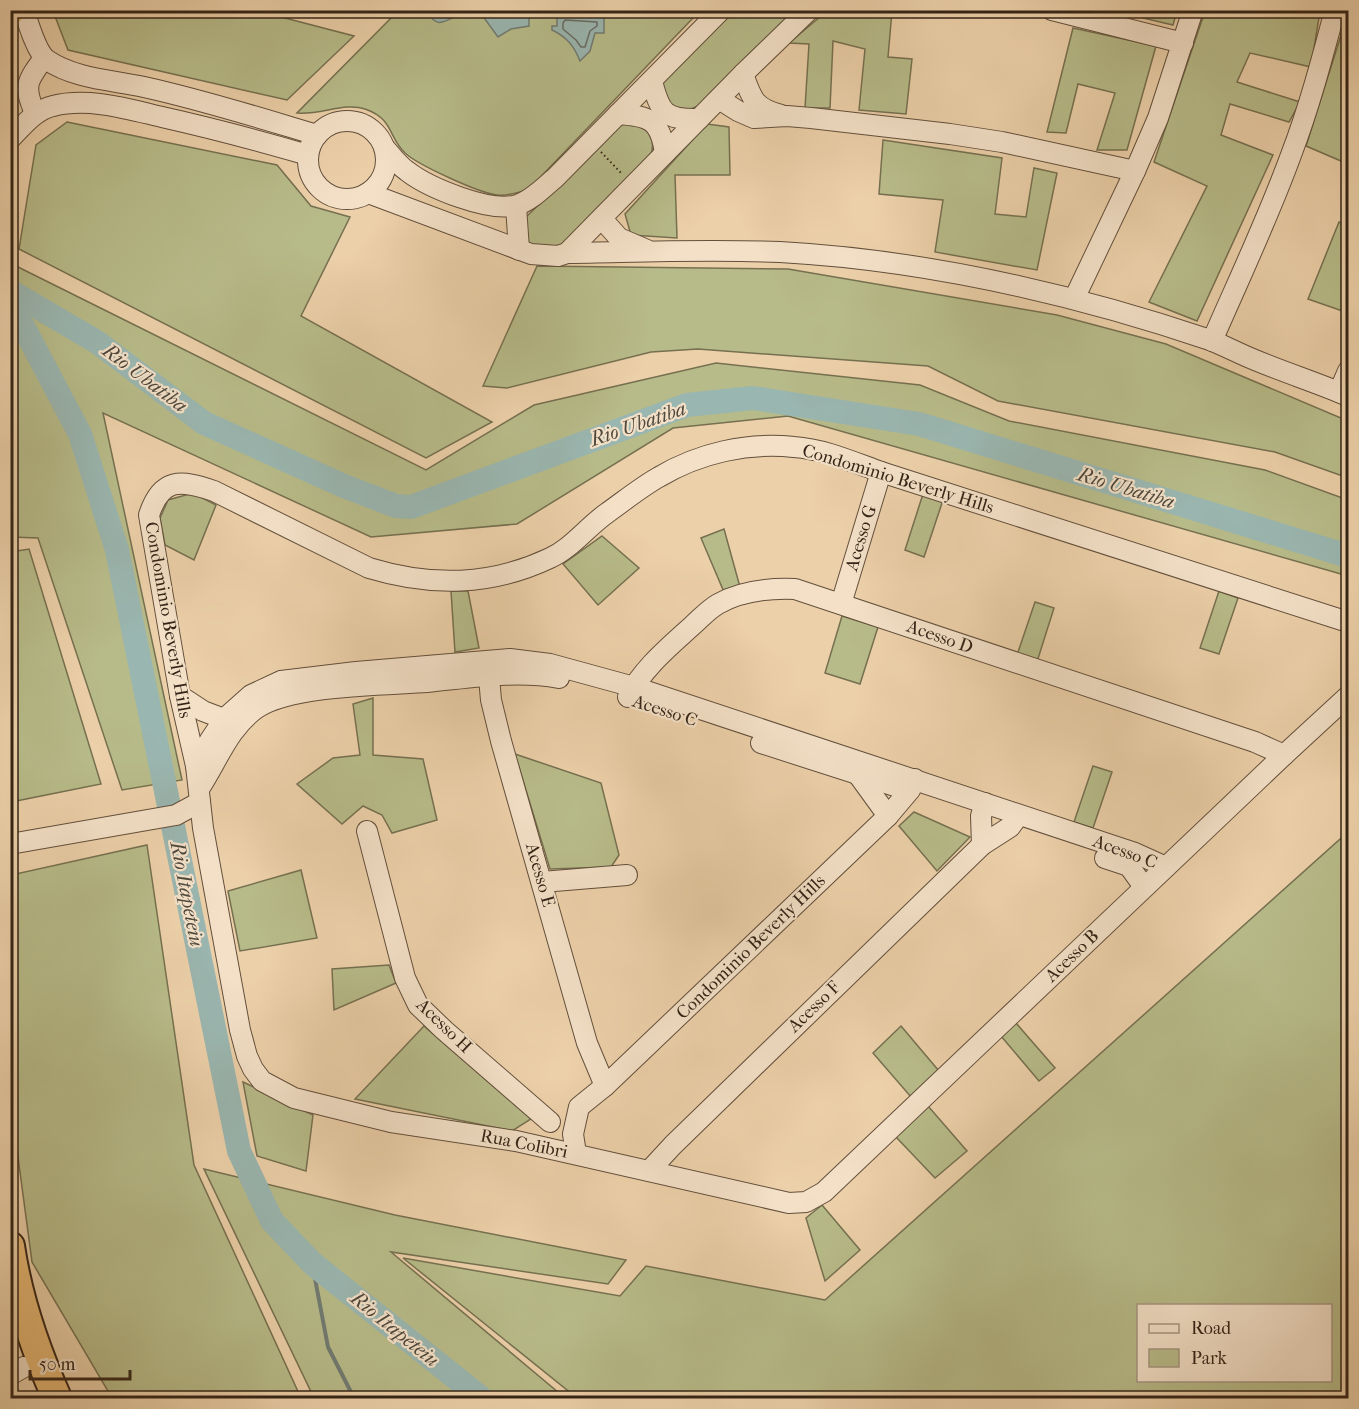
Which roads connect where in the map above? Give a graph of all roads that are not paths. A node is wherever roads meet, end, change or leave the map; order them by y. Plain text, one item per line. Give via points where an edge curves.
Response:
1 (24, 10) edge
2 (721, 10) edge
3 (809, 10) edge
4 (1052, 10) edge
5 (1193, 10) edge
6 (1335, 10) edge
7 (1184, 43) junction
8 (44, 58) junction
9 (743, 74) junction
10 (652, 81) junction
11 (719, 99) junction
12 (36, 113) junction
13 (618, 114) junction
14 (787, 116) junction
15 (699, 119) junction
16 (317, 135) junction
17 (10, 139) edge
18 (384, 147) junction
19 (665, 153) junction
20 (308, 155) junction
21 (1136, 171) junction
22 (429, 184) junction
23 (368, 194) junction
24 (480, 203) junction
25 (516, 206) junction
26 (418, 211) junction
27 (602, 219) junction
28 (466, 230) junction
29 (519, 250) junction
30 (652, 252) junction
31 (567, 253) junction
32 (1074, 299) junction
33 (1212, 341) junction
34 (1348, 371) edge
35 (1344, 394) edge
36 (881, 472) junction
37 (841, 604) junction
38 (1348, 622) edge
39 (488, 669) junction
40 (631, 693) junction
41 (180, 696) junction
42 (1348, 696) edge
43 (224, 719) junction
44 (1284, 755) junction
45 (196, 766) junction
46 (859, 776) junction
47 (912, 785) junction
48 (200, 795) junction
49 (983, 810) junction
50 (169, 816) junction
51 (888, 816) junction
52 (1014, 821) junction
53 (203, 828) junction
54 (367, 831) dead end
55 (10, 844) edge
56 (982, 845) junction
57 (1132, 859) junction
58 (1166, 867) junction
59 (627, 875) dead end
60 (542, 882) junction
61 (1144, 887) junction
62 (262, 1081) joint
63 (605, 1086) junction
64 (579, 1107) junction
65 (550, 1122) junction
66 (516, 1140) junction
67 (576, 1154) junction
68 (649, 1171) junction
69 (789, 1203) joint
70 (10, 1246) edge
71 (10, 1328) edge
72 (17, 1371) edge
73 (38, 1398) edge
74 (57, 1398) edge

1 - 8 street
2 - 10 street
3 - 9 street
4 - 7 street
5 - 7 street
6 - 33 street via 1314,91 1291,155
7 - 21 street
8 - 12 street via 27,90
8 - 16 street via 85,76 215,105
9 - 11 street
9 - 14 street via 752,99 762,108
10 - 13 street
10 - 15 street via 661,107 670,116
11 - 14 street via 754,118
11 - 15 street
12 - 17 street
12 - 20 street via 51,106 81,103 125,108
13 - 19 street via 649,119 663,137
13 - 25 street via 555,178
14 - 21 street via 1002,141
15 - 19 street
16 - 18 street via 337,122 360,123 379,137
16 - 20 street
18 - 22 street via 406,171
18 - 23 street via 384,173
19 - 27 street
20 - 23 street via 313,180 321,190 344,200
21 - 32 street
22 - 24 street
22 - 26 street
23 - 26 street
24 - 25 street
24 - 28 street
25 - 29 street
26 - 28 street
27 - 30 street via 619,238
27 - 31 street
28 - 29 street
29 - 31 street via 546,256
30 - 31 street
30 - 32 street via 708,250 835,257 980,277
32 - 33 street
33 - 35 street
34 - 35 street
36 - 37 street, Acesso G
36 - 38 street, Condominio Beverly Hills
36 - 41 street, Condominio Beverly Hills via 796,447 724,451 659,477 551,558 505,576 448,582 369,568 214,490 187,483 169,486 158,494 149,515
37 - 40 street, Acesso D via 795,589 748,592 716,604 654,662
37 - 44 street, Acesso D
39 - 40 street, Acesso C
39 - 43 street, Acesso C via 356,672 281,681 251,695
39 - 48 street, Acesso C via 291,695 271,701 257,708 237,728
39 - 60 street, Acesso E via 501,741
40 - 46 street, Acesso C
40 - 47 street, Acesso C
41 - 43 street
41 - 45 street, Condominio Beverly Hills
42 - 44 street, Acesso B
43 - 45 street, Acesso C
44 - 58 street, Acesso B
45 - 48 street, Condominio Beverly Hills
46 - 47 street, Acesso C
46 - 51 street
47 - 49 street, Acesso C
47 - 51 street, Condominio Beverly Hills
48 - 50 street
48 - 53 street, Condominio Beverly Hills
49 - 52 street, Acesso C
49 - 56 street
50 - 53 street
50 - 55 street
51 - 63 street, Condominio Beverly Hills
52 - 56 street, Acesso F
52 - 57 street, Acesso C
53 - 62 street, Condominio Beverly Hills via 240,1030 247,1056
54 - 65 street, Acesso H via 405,978 418,1005
56 - 68 street, Acesso F
57 - 58 street, Acesso C
57 - 61 street, Acesso C
58 - 61 street, Acesso B
59 - 60 street
60 - 63 street, Acesso E via 588,1042
61 - 69 street, Acesso B via 824,1192 806,1202
62 - 66 street, Rua Colibri via 294,1098 391,1122
63 - 64 street, Condominio Beverly Hills
64 - 65 street, Condominio Beverly Hills
64 - 67 street via 573,1134
65 - 66 street, Condominio Beverly Hills
66 - 67 street, Rua Colibri
67 - 68 street, Rua Colibri
68 - 69 street, Rua Colibri
70 - 74 highway via 25,1317
71 - 72 highway
72 - 73 highway

